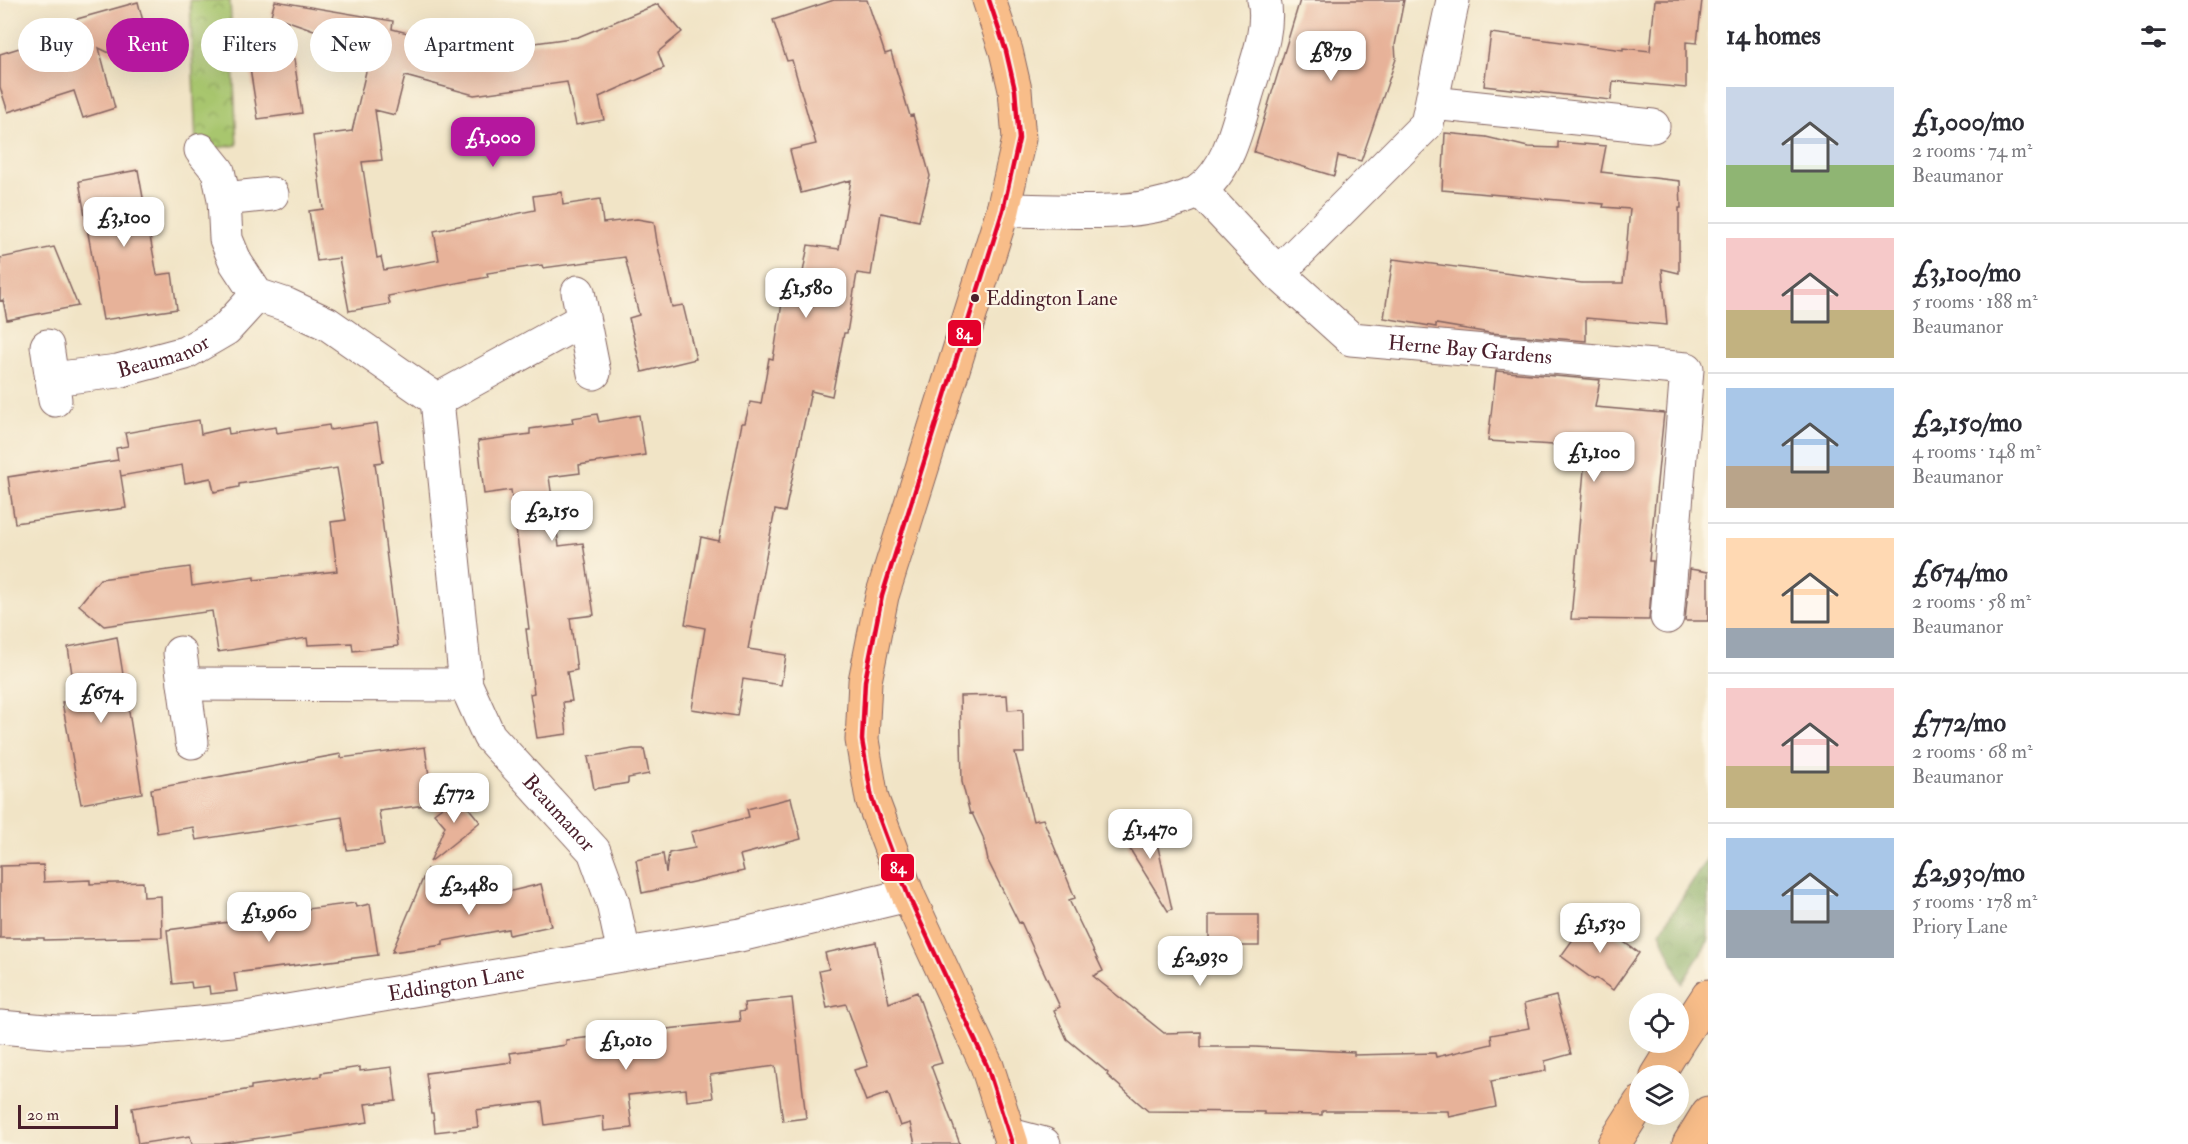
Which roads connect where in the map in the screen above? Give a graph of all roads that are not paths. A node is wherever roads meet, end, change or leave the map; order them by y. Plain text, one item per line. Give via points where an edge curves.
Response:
1 (989, 0) edge
2 (1264, 0) edge
3 (1453, 0) edge
4 (1432, 103) junction
5 (1653, 126) dead end
6 (201, 150) dead end
7 (1200, 190) junction
8 (272, 194) dead end
9 (224, 200) junction
10 (1003, 210) junction
11 (1278, 273) junction
12 (257, 295) junction
13 (46, 346) dead end
14 (1697, 370) edge
15 (594, 373) dead end
16 (437, 400) junction
17 (1667, 617) dead end
18 (466, 685) junction
19 (192, 742) dead end
20 (908, 895) junction
21 (624, 954) junction
22 (1708, 996) edge
23 (1689, 1025) edge
24 (0, 1027) edge
25 (1708, 1113) edge
26 (1629, 1120) edge
27 (1011, 1139) edge
28 (1044, 1144) edge
29 (1614, 1144) edge
30 (1689, 1144) edge

1 - 10 main road via 1013,81 1019,139
2 - 7 street via 1263,36 1231,147 1218,171
3 - 4 street
4 - 5 street
4 - 11 street via 1427,124
6 - 9 street via 218,171
7 - 10 street via 1168,204 1115,211
7 - 11 street, Herne Bay Gardens
8 - 9 street
9 - 12 street via 226,238 236,263
10 - 20 main road via 882,596 865,681 862,740 872,799
11 - 14 street, Herne Bay Gardens via 1351,339
12 - 13 street, Beaumanor via 226,329 185,353 53,390
12 - 16 street via 328,324
14 - 17 street, Herne Bay Gardens
15 - 16 street via 580,306
16 - 18 street, Beaumanor
18 - 19 street via 182,669
18 - 21 street, Beaumanor via 489,736 594,851 613,903
20 - 21 street, Eddington Lane via 740,935
20 - 27 main road via 987,1066
21 - 24 street, Eddington Lane via 216,1022 110,1031
22 - 23 main road
25 - 30 main road
26 - 29 main road
27 - 28 street

